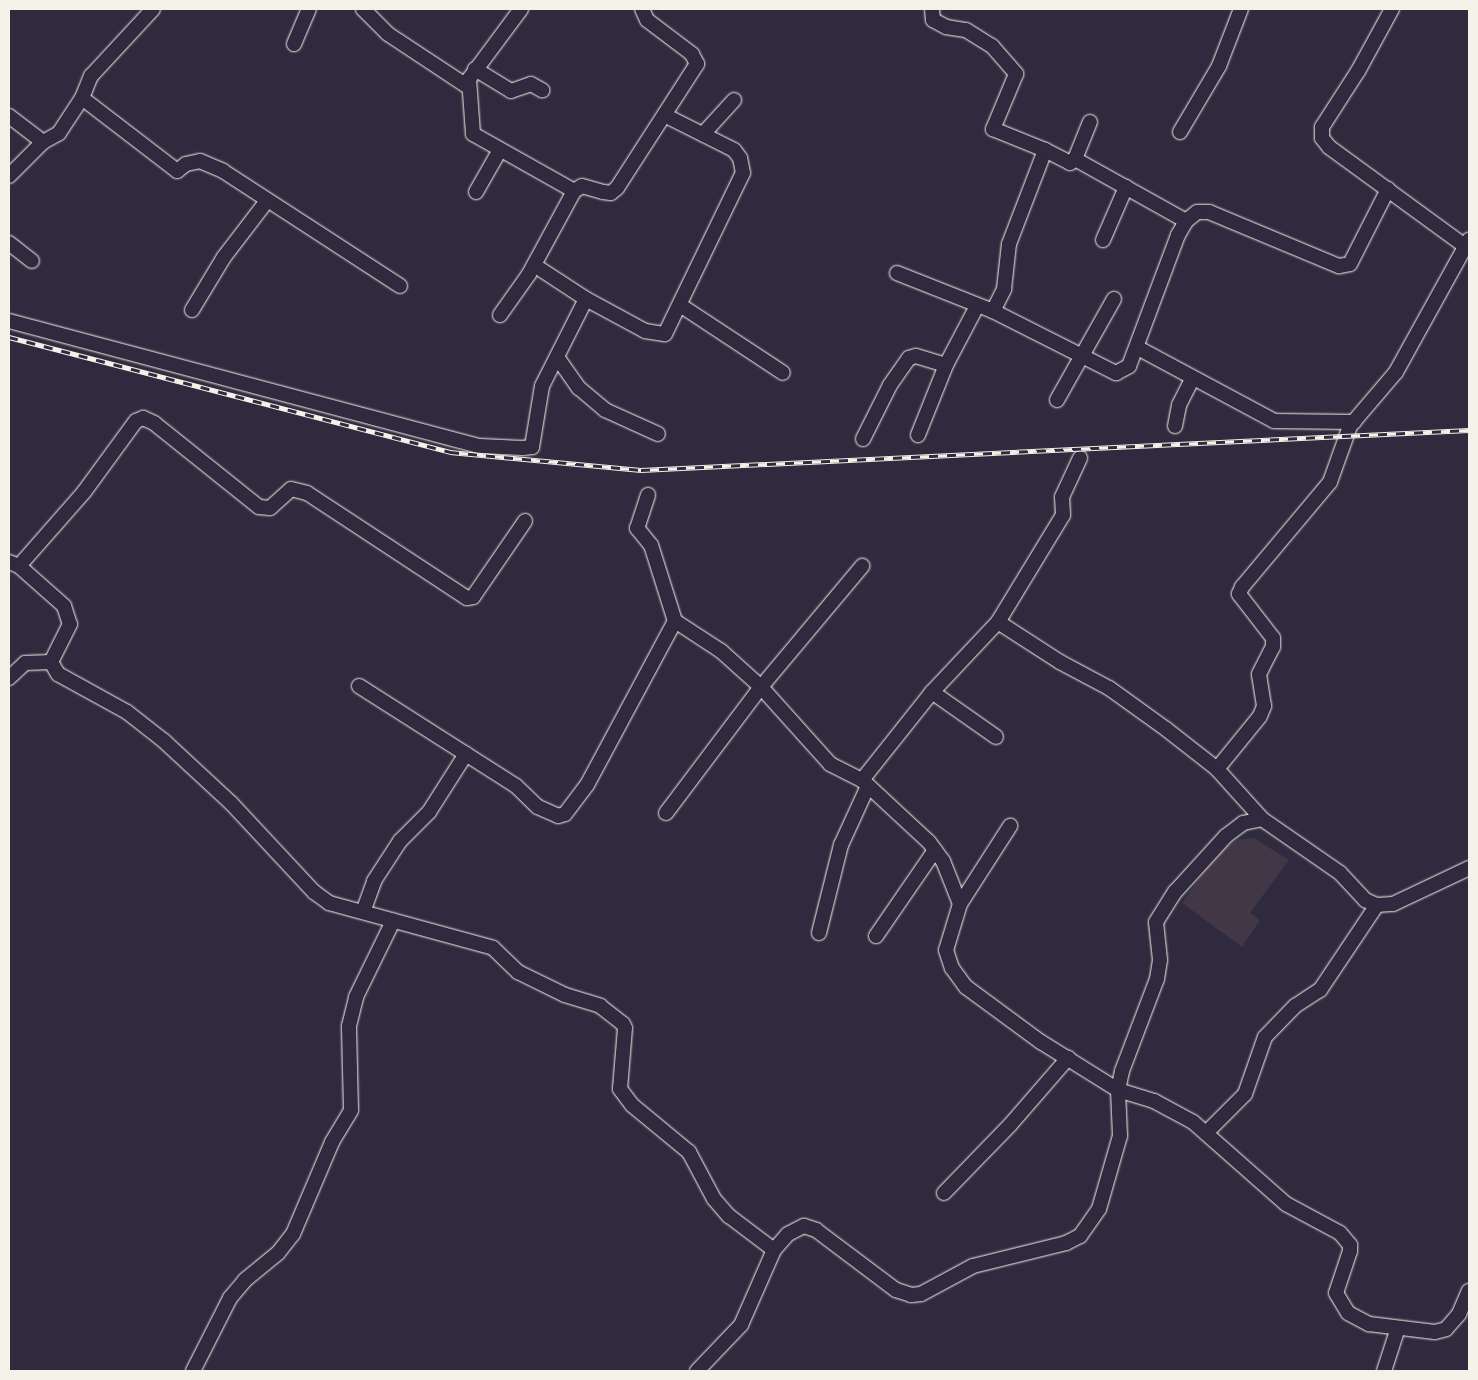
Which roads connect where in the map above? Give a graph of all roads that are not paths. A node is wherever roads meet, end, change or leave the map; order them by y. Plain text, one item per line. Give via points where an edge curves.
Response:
1 (153, 9) edge
2 (309, 9) edge
3 (363, 9) edge
4 (521, 9) edge
5 (642, 9) edge
6 (932, 9) edge
7 (1241, 9) edge
8 (1392, 9) edge
9 (294, 44) dead end
10 (475, 69) junction
11 (467, 86) junction
12 (542, 90) dead end
13 (82, 98) junction
14 (734, 100) dead end
15 (664, 115) junction
16 (9, 116) edge
17 (1090, 122) dead end
18 (1180, 132) dead end
19 (703, 134) junction
20 (43, 142) junction
21 (500, 150) junction
22 (1045, 150) junction
23 (1075, 159) junction
24 (9, 176) edge
25 (1126, 187) junction
26 (1388, 189) junction
27 (574, 190) junction
28 (476, 192) dead end
29 (266, 202) junction
30 (1186, 221) junction
31 (1103, 240) dead end
32 (9, 243) edge
33 (1468, 245) edge
34 (32, 261) dead end
35 (534, 265) junction
36 (897, 273) dead end
37 (400, 286) dead end
38 (586, 299) junction
39 (1114, 299) dead end
40 (680, 305) junction
41 (977, 306) junction
42 (192, 310) dead end
43 (993, 311) junction
44 (500, 315) dead end
45 (9, 321) edge
46 (1138, 348) junction
47 (1081, 356) junction
48 (557, 357) junction
49 (946, 365) junction
50 (783, 373) dead end
51 (1193, 378) junction
52 (1057, 400) dead end
53 (1354, 422) junction
54 (1175, 426) dead end
55 (658, 434) dead end
56 (918, 435) dead end
57 (863, 439) dead end
58 (1080, 458) dead end
59 (648, 495) dead end
60 (525, 521) dead end
61 (14, 564) edge
62 (862, 566) dead end
63 (675, 622) junction
64 (998, 622) junction
65 (51, 662) junction
66 (9, 678) edge
67 (359, 686) dead end
68 (760, 687) junction
69 (932, 692) junction
70 (996, 737) dead end
71 (466, 754) junction
72 (1217, 768) junction
73 (865, 783) junction
74 (666, 813) dead end
75 (1262, 819) junction
76 (1010, 826) dead end
77 (935, 850) junction
78 (1469, 868) edge
79 (960, 904) junction
80 (1377, 905) junction
81 (363, 912) junction
82 (393, 921) junction
83 (819, 932) dead end
84 (876, 936) dead end
85 (1068, 1058) junction
86 (1118, 1090) junction
87 (1206, 1133) junction
88 (944, 1192) dead end
89 (774, 1250) junction
90 (1469, 1291) edge
91 (1398, 1328) junction
92 (193, 1371) edge
93 (697, 1371) edge
94 (1384, 1371) edge

1 - 13 street via 91,76
2 - 9 street
3 - 11 street via 388,34
4 - 10 street
5 - 15 street via 647,20 697,59 698,64
6 - 22 street via 933,20 946,27 966,30 992,46 1016,74 993,129
7 - 18 street via 1219,66
8 - 26 street via 1321,133 1329,147
10 - 11 street
10 - 12 street via 511,91 531,84
11 - 21 street via 473,134
13 - 20 street via 59,132
13 - 29 street via 177,172 186,164 200,161 223,171
14 - 19 street
15 - 19 street
15 - 27 street via 617,188 611,192 582,186
16 - 20 street
17 - 23 street
19 - 40 street via 734,150 740,158 743,173
20 - 24 street
21 - 27 street
21 - 28 street
22 - 23 street via 1070,163
22 - 43 street via 1009,244 1004,289
23 - 25 street
25 - 30 street
25 - 31 street
26 - 30 street via 1350,264 1339,266 1209,212 1196,212
26 - 33 street
27 - 35 street
29 - 37 street
29 - 42 street via 224,257
30 - 46 street via 1178,235
32 - 34 street
33 - 53 street via 1396,372
35 - 38 street
35 - 44 street
36 - 41 street
38 - 40 street via 645,331 659,334 665,334
38 - 48 street
39 - 47 street
40 - 50 street
41 - 43 street
41 - 49 street
43 - 47 street
45 - 48 street via 480,446 532,447 542,386
46 - 47 street via 1129,366 1116,373
46 - 51 street
47 - 52 street
48 - 55 street via 579,388 605,410
49 - 56 street
49 - 57 street via 916,356 909,358 890,386
51 - 53 street via 1274,422
51 - 54 street via 1179,405
53 - 72 street via 1330,482 1239,594 1273,638 1273,647 1259,674 1264,706 1260,716
58 - 64 street via 1062,497 1063,515
59 - 63 street via 637,528 651,545
60 - 61 street via 473,597 467,598 302,491 291,489 270,508 259,507 154,423 143,418 136,421 84,492
61 - 65 street via 53,593 67,615 70,624
62 - 68 street
63 - 68 street via 722,651
63 - 71 street via 587,785 565,814 558,816 538,806 516,786
64 - 69 street
64 - 72 street via 1060,662 1109,688
65 - 66 street via 25,663
65 - 81 street via 58,674 127,712 164,741 231,803 314,892 328,903
67 - 71 street
68 - 73 street via 830,764
68 - 74 street
69 - 70 street
69 - 73 street
71 - 81 street via 429,812 400,841 374,881
72 - 75 street
73 - 77 street
73 - 83 street via 841,845
75 - 80 street via 1340,873 1365,900
75 - 86 street via 1243,823 1226,836 1174,892 1156,922 1160,960 1157,978
76 - 79 street
77 - 79 street via 956,887
77 - 84 street
78 - 80 street via 1393,904
79 - 85 street via 946,950 952,968 966,987
80 - 87 street via 1320,990 1294,1006 1265,1037 1245,1094
81 - 82 street
82 - 89 street via 493,948 518,972 565,995 600,1006 623,1024 620,1088 632,1105 689,1152 714,1199 729,1216
82 - 92 street via 356,997 349,1026 351,1110 332,1142 293,1234 278,1254 245,1280 230,1298
85 - 86 street
85 - 88 street via 1010,1125
86 - 87 street via 1176,1110
86 - 89 street via 1120,1136 1099,1208 1080,1236 1066,1243 973,1266 921,1294 911,1295 896,1290 816,1230 804,1226 788,1234
87 - 91 street via 1286,1204 1348,1240 1350,1251 1336,1293 1340,1303 1348,1313 1369,1324
89 - 93 street via 741,1325
90 - 91 street via 1459,1314 1446,1329 1435,1332
91 - 94 street

